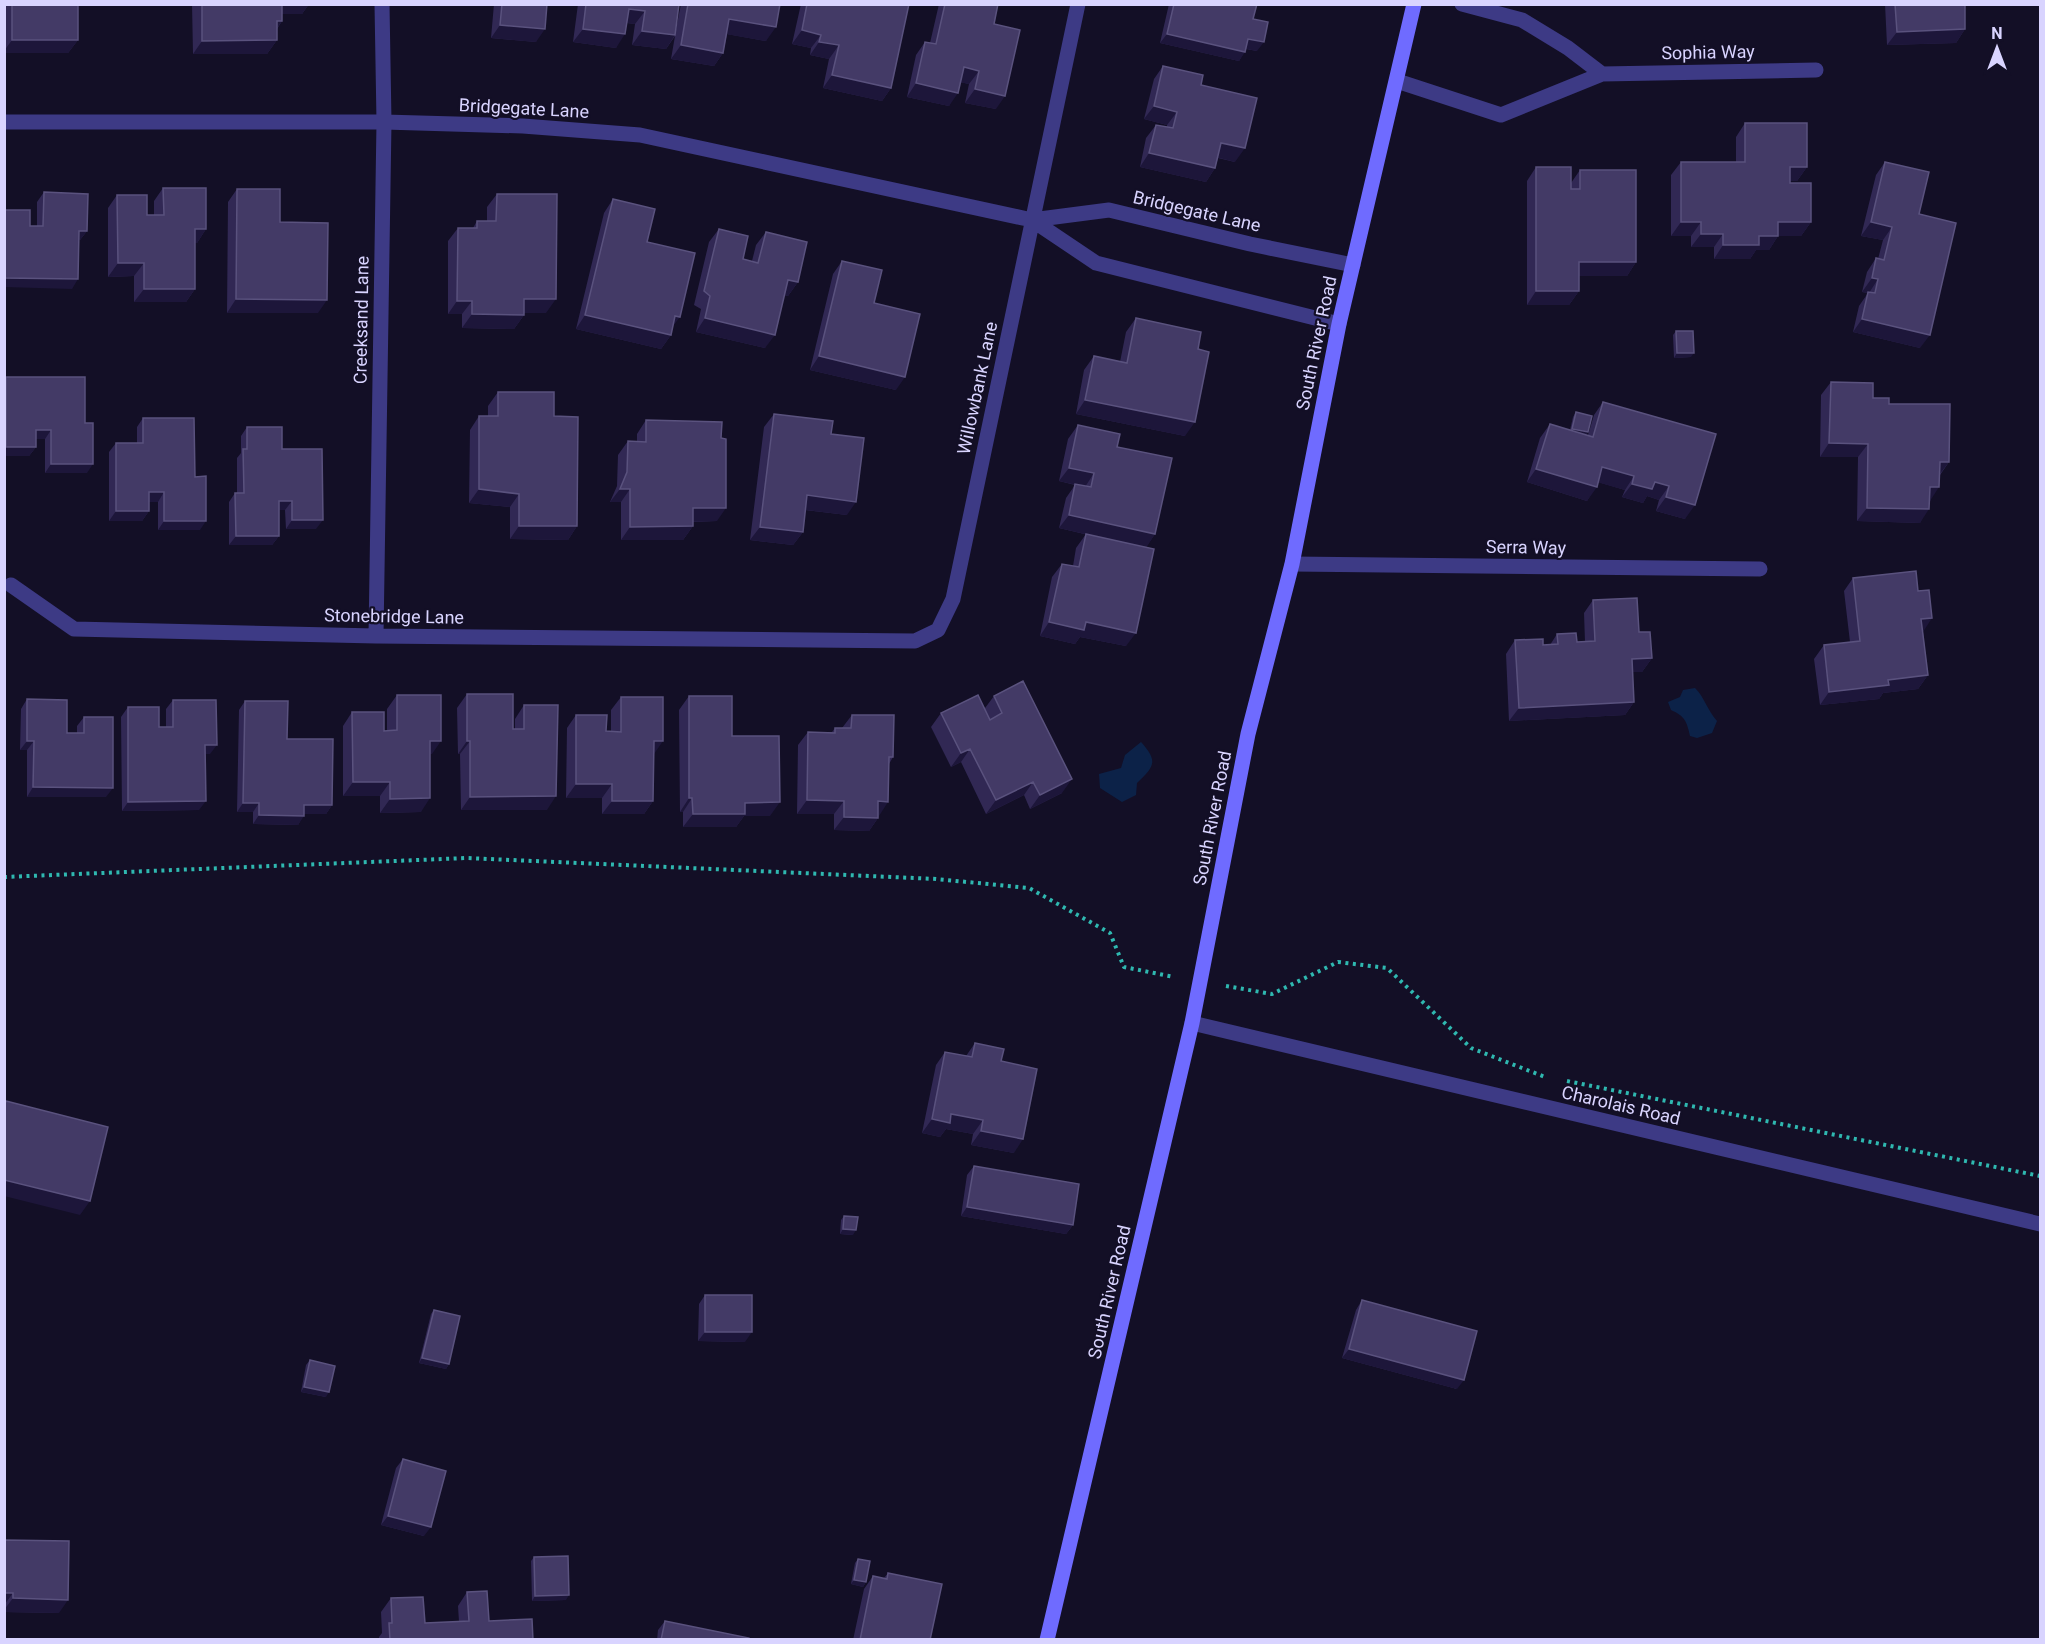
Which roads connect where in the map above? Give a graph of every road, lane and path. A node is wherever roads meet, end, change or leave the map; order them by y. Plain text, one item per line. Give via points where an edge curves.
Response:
1 (382, 4) edge
2 (1078, 4) edge
3 (1414, 4) edge
4 (1462, 4) edge
5 (1816, 70) dead end
6 (1602, 74) junction
7 (1397, 81) junction
8 (4, 122) edge
9 (384, 122) junction
10 (1032, 220) junction
11 (1353, 265) junction
12 (1339, 324) junction
13 (1292, 564) junction
14 (1760, 569) dead end
15 (11, 585) dead end
16 (376, 636) junction
17 (791, 640) joint
18 (4, 877) edge
19 (1200, 982) junction
20 (1192, 1023) junction
21 (1547, 1077) dead end
22 (1558, 1080) dead end
23 (2040, 1176) edge
24 (2040, 1224) edge
25 (1047, 1640) edge

1 - 9 street, Creeksand Lane
2 - 10 street, Willowbank Lane
3 - 7 main road, South River Road
4 - 6 street via 1522,20
5 - 6 street, Sophia Way
6 - 7 street, Sophia Way via 1501,116
7 - 11 main road, South River Road
8 - 9 street, Bridgegate Lane
9 - 10 street, Bridgegate Lane via 523,126 640,135
9 - 16 street, Creeksand Lane
10 - 11 street, Bridgegate Lane via 1109,210
10 - 12 street, Bridgegate Lane via 1095,263
10 - 17 street, Willowbank Lane via 953,599 938,630 915,641
11 - 12 main road, South River Road
12 - 13 main road, South River Road
13 - 14 street, Serra Way
13 - 19 main road, South River Road via 1248,734
15 - 16 street, Stonebridge Lane via 74,629
16 - 17 street, Stonebridge Lane
18 - 19 path via 467,858 936,879 1029,888 1110,933 1124,967
19 - 20 main road, South River Road
19 - 21 path via 1272,994 1338,962 1387,968 1471,1048
20 - 24 street, Charolais Road
20 - 25 main road, South River Road
22 - 23 path

